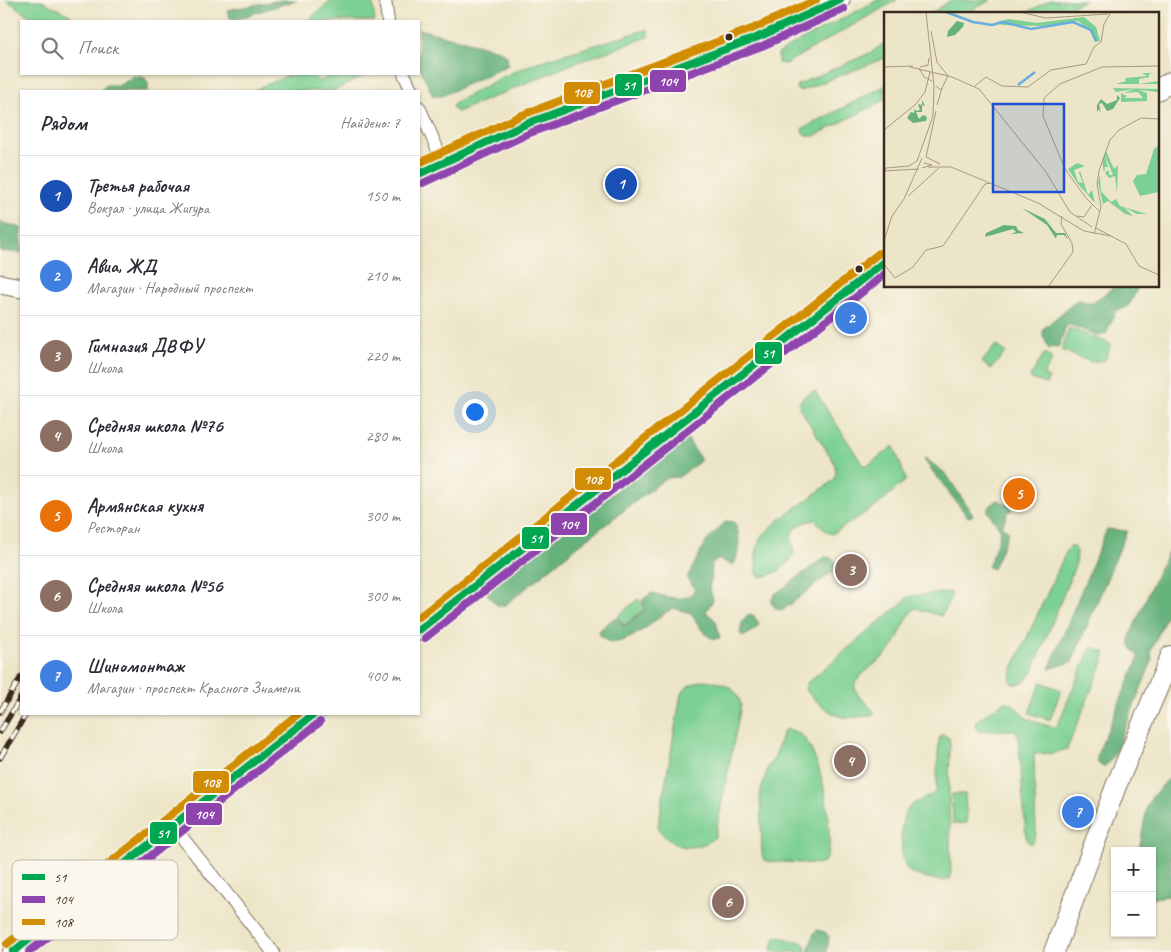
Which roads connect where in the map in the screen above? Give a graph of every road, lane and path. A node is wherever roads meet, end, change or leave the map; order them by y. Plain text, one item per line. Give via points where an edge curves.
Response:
1 (385, 0) edge
2 (840, 0) edge
3 (388, 20) edge
4 (404, 75) edge
5 (1171, 82) edge
6 (1158, 89) edge
7 (412, 90) edge
8 (420, 109) edge
9 (442, 162) junction
10 (420, 173) edge
11 (884, 262) edge
12 (0, 284) edge
13 (20, 288) edge
14 (420, 629) edge
15 (1171, 656) edge
16 (313, 715) edge
17 (173, 826) junction
18 (130, 860) edge
19 (28, 940) edge
20 (13, 952) edge
21 (273, 952) edge
22 (1054, 952) edge

1 - 3 street
2 - 9 main road via 732,47 526,124
4 - 7 street
5 - 6 main road
8 - 9 street
9 - 10 main road
11 - 14 main road
12 - 13 main road
15 - 22 main road via 1116,786
16 - 17 main road
17 - 18 main road
17 - 21 street
19 - 20 main road

